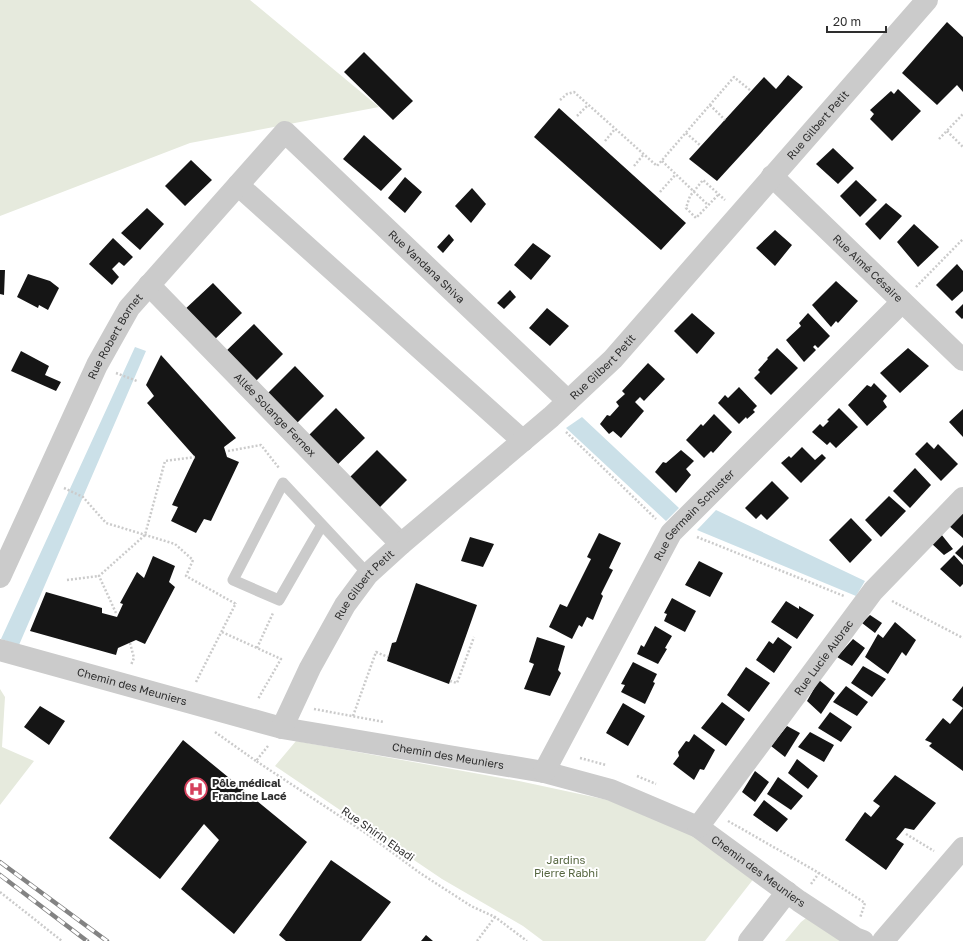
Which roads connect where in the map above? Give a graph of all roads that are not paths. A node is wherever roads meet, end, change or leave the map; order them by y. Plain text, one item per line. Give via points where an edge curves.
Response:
1 (928, 0) edge
2 (285, 132) joint
3 (772, 176) junction
4 (238, 185) junction
5 (149, 286) junction
6 (902, 302) junction
7 (963, 360) edge
8 (568, 401) junction
9 (523, 441) junction
10 (963, 498) edge
11 (322, 525) junction
12 (401, 544) junction
13 (368, 574) junction
14 (0, 577) edge
15 (0, 650) edge
16 (282, 728) junction
17 (544, 772) junction
18 (698, 827) junction
19 (957, 855) edge
20 (787, 892) junction
21 (749, 941) edge
22 (863, 941) edge
23 (883, 941) edge

1 - 3 street, Rue Gilbert Petit
2 - 4 street, Rue Robert Bornet
2 - 8 street, Rue Vandana Shiva
3 - 6 street, Rue Aimé Césaire
3 - 8 street, Rue Gilbert Petit via 612,359
4 - 5 street, Rue Robert Bornet
4 - 9 street
5 - 12 street, Allée Solange Fernex
5 - 14 street, Rue Robert Bornet via 129,308 97,365
6 - 7 street, Rue Aimé Césaire
6 - 17 street, Rue Germain Schuster via 671,533
8 - 9 street, Rue Gilbert Petit
9 - 12 street, Rue Gilbert Petit
10 - 18 street, Rue Lucie Aubrac via 873,591
11 - 11 lane via 280,600 233,580 283,483
11 - 13 lane
12 - 13 street, Rue Gilbert Petit
13 - 16 street, Rue Gilbert Petit via 345,605 320,649
15 - 16 street, Chemin des Meuniers
16 - 17 street, Chemin des Meuniers
17 - 18 street, Chemin des Meuniers via 611,790
18 - 20 street, Chemin des Meuniers
19 - 23 street
20 - 21 street
20 - 22 street, Chemin des Meuniers

